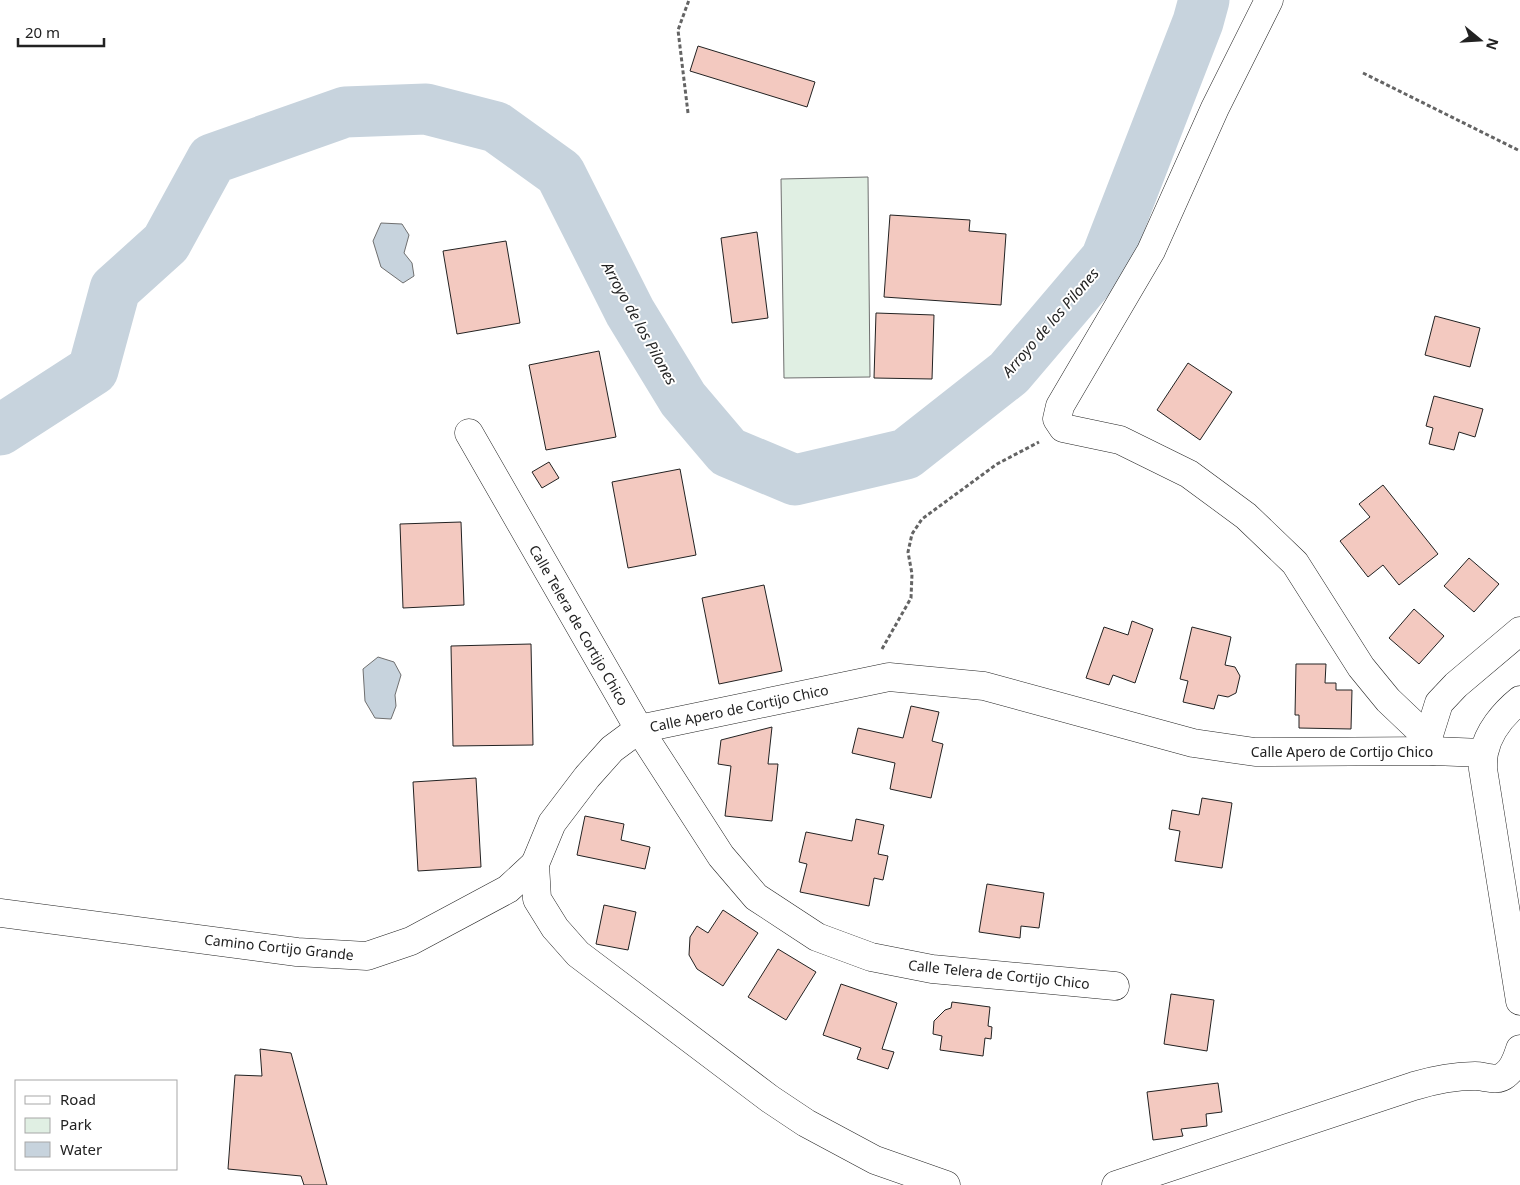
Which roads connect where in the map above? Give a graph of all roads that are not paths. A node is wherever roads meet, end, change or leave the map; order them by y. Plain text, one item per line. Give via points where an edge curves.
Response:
1 (1269, 0) edge
2 (469, 432) dead end
3 (1520, 631) edge
4 (1520, 700) edge
5 (639, 728) junction
6 (1430, 745) junction
7 (1484, 753) junction
8 (535, 864) junction
9 (0, 913) edge
10 (1115, 986) dead end
11 (1520, 1001) edge
12 (1520, 1048) edge
13 (946, 1185) edge
14 (1116, 1185) edge

1 - 6 street via 1214,108 1151,252 1060,406 1057,419 1063,428 1120,440 1189,474 1246,516 1295,563 1361,667
2 - 5 street, Calle Telera de Cortijo Chico
3 - 6 street via 1439,703
4 - 7 street via 1505,713
5 - 6 street, Calle Apero de Cortijo Chico via 889,677 984,686 1193,743 1255,752
5 - 8 street, Calle Apero de Cortijo Chico via 612,748 552,823
5 - 10 street, Calle Telera de Cortijo Chico via 721,856 756,897 817,937 871,957 932,969
6 - 7 street, Calle Apero de Cortijo Chico
7 - 11 street via 1483,769
8 - 9 street, Camino Cortijo Grande via 508,889 411,940 367,956 297,952
8 - 13 street, Calle Apero de Cortijo Chico via 537,899 555,928 578,954 806,1123 875,1160
12 - 14 street via 1514,1066 1504,1076 1493,1079 1456,1077 1414,1086

